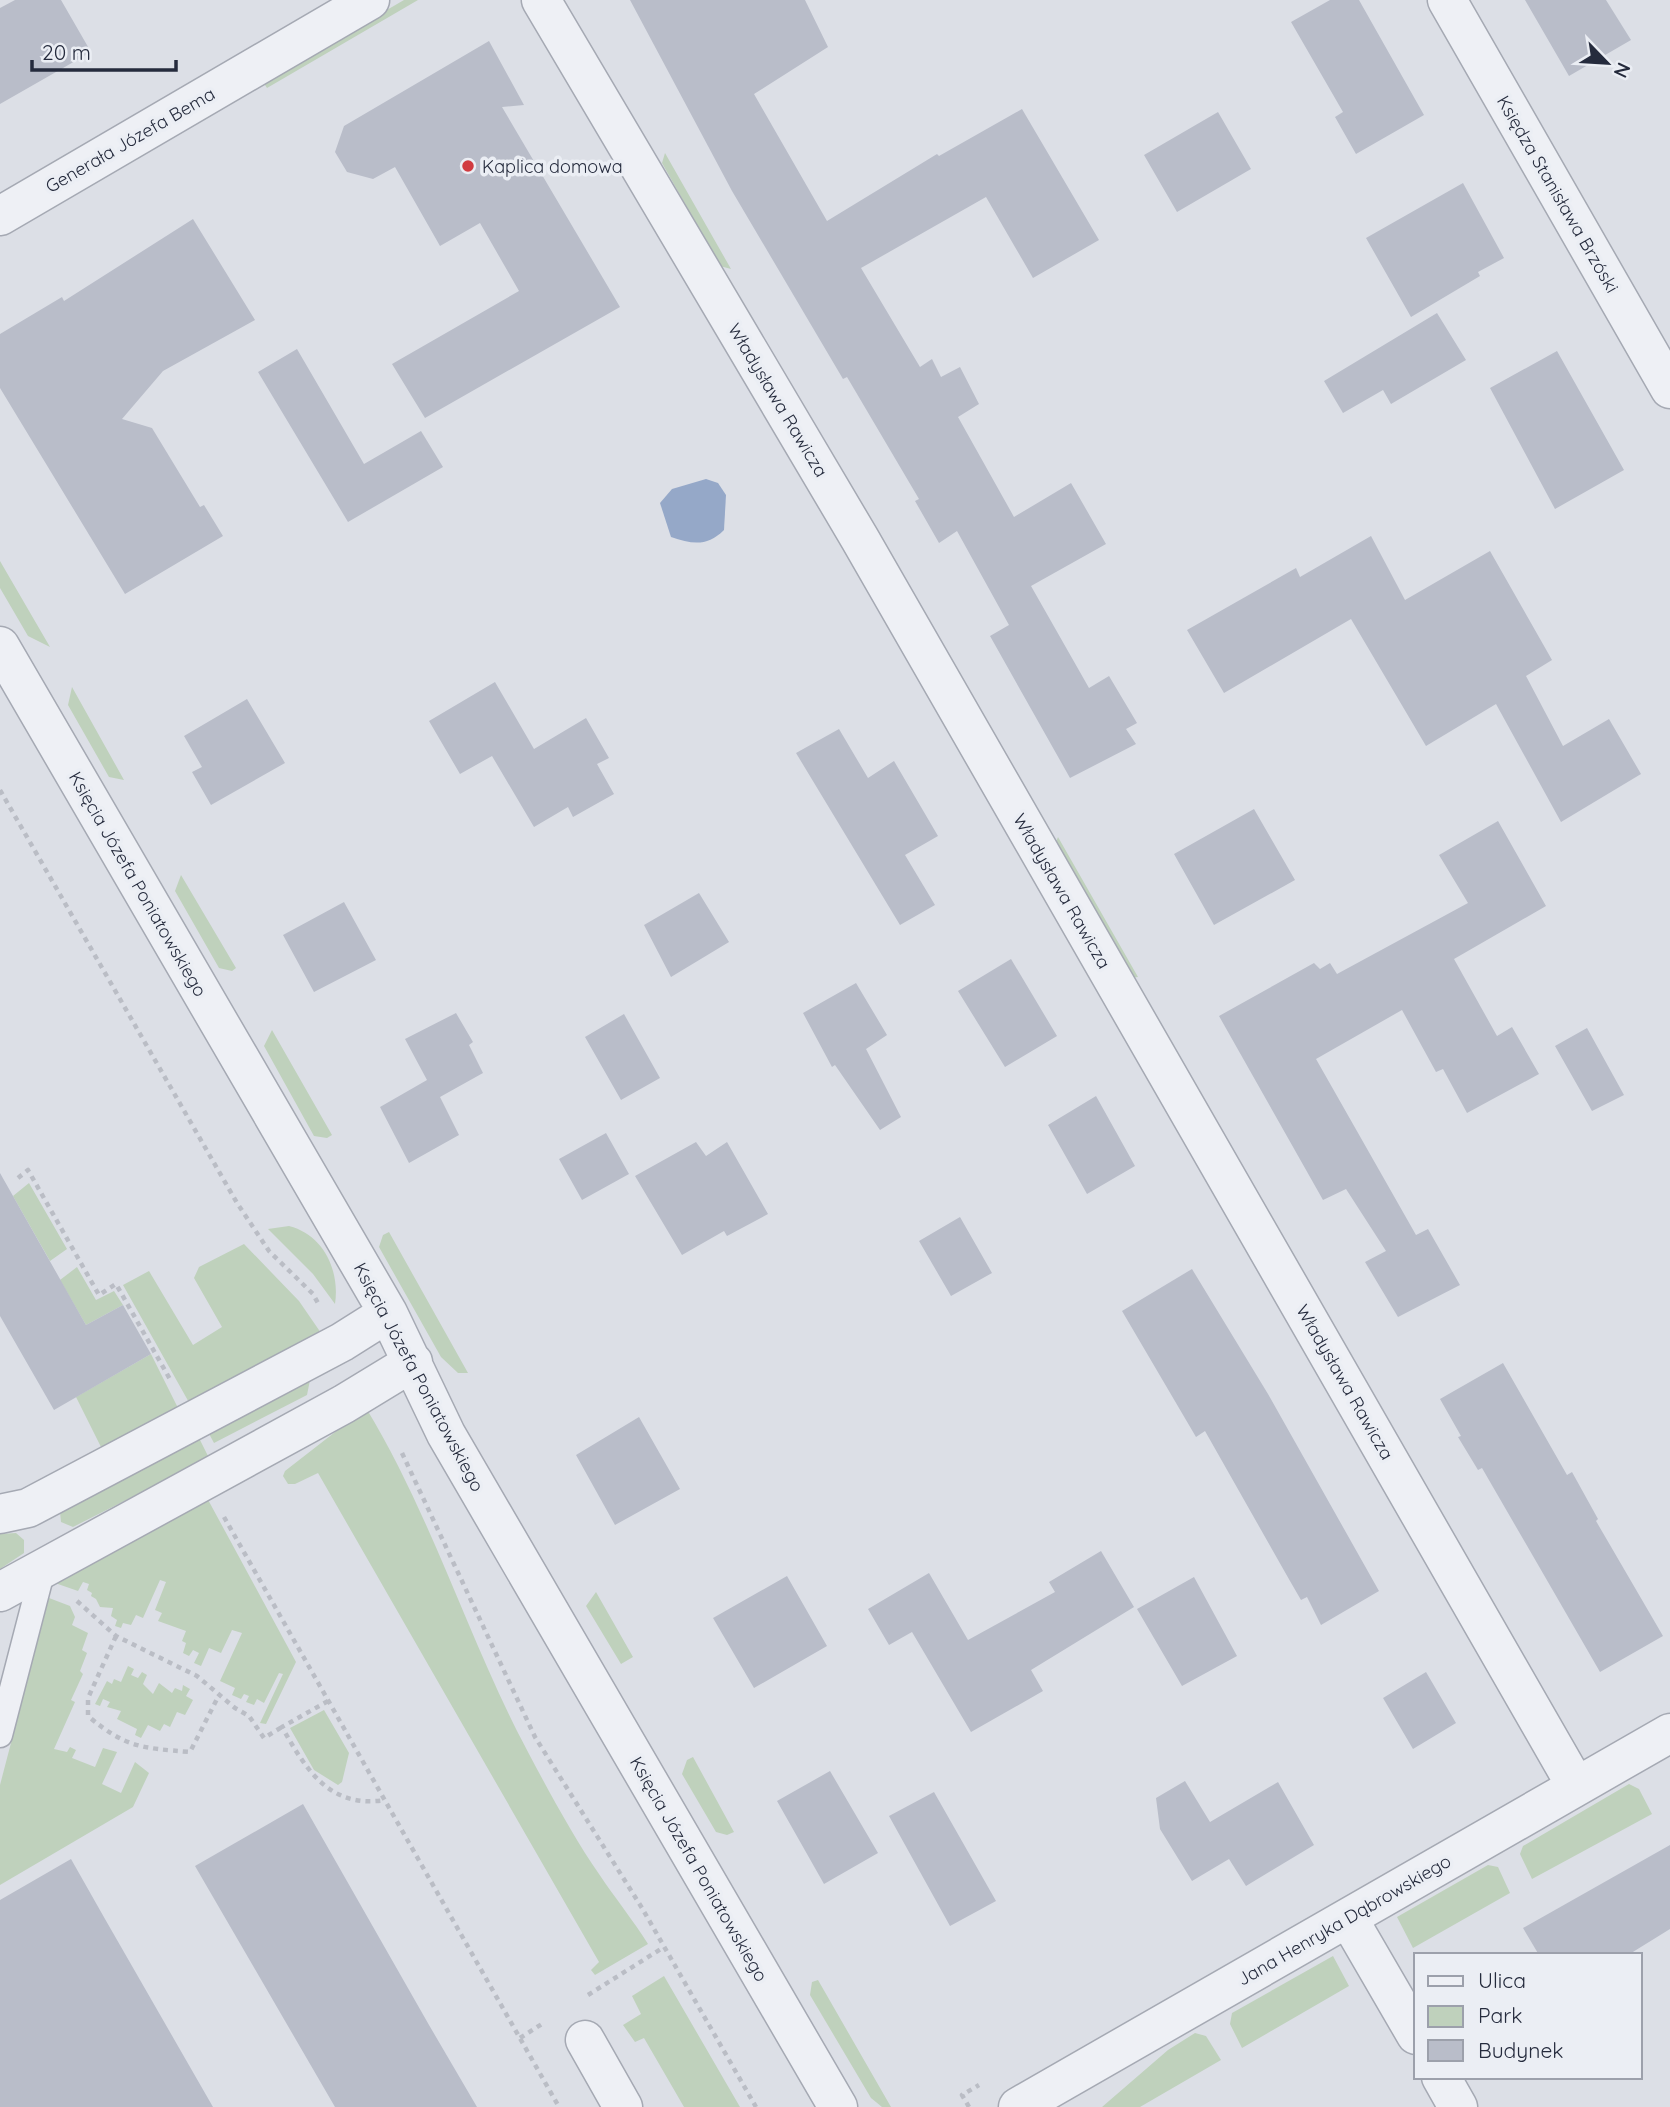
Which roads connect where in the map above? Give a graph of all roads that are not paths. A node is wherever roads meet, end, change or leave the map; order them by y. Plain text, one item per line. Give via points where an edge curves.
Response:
1 (370, 0) edge
2 (541, 0) edge
3 (1447, 0) edge
4 (0, 216) edge
5 (1670, 389) edge
6 (0, 646) edge
7 (388, 1313) junction
8 (413, 1362) junction
9 (0, 1514) edge
10 (41, 1575) junction
11 (0, 1592) edge
12 (1670, 1733) edge
13 (0, 1735) edge
14 (1576, 1786) junction
15 (1348, 1917) junction
16 (1414, 2032) edge
17 (585, 2040) dead end
18 (1442, 2079) edge
19 (623, 2107) edge
20 (838, 2107) edge
21 (1018, 2107) edge
22 (1458, 2107) edge

1 - 4 street, Generała Józefa Bema
2 - 14 street, Władysława Rawicza via 853,527
3 - 5 street, Księdza Stanisława Brzóski
6 - 7 street, Księcia Józefa Poniatowskiego
7 - 8 street, Księcia Józefa Poniatowskiego
7 - 9 street via 342,1342 28,1507
8 - 10 street
8 - 20 street, Księcia Józefa Poniatowskiego via 446,1434
10 - 11 street
10 - 13 lane
12 - 14 street, Jana Henryka Dąbrowskiego
14 - 15 street, Jana Henryka Dąbrowskiego
15 - 16 street
15 - 21 street, Jana Henryka Dąbrowskiego
17 - 19 street
18 - 22 street

